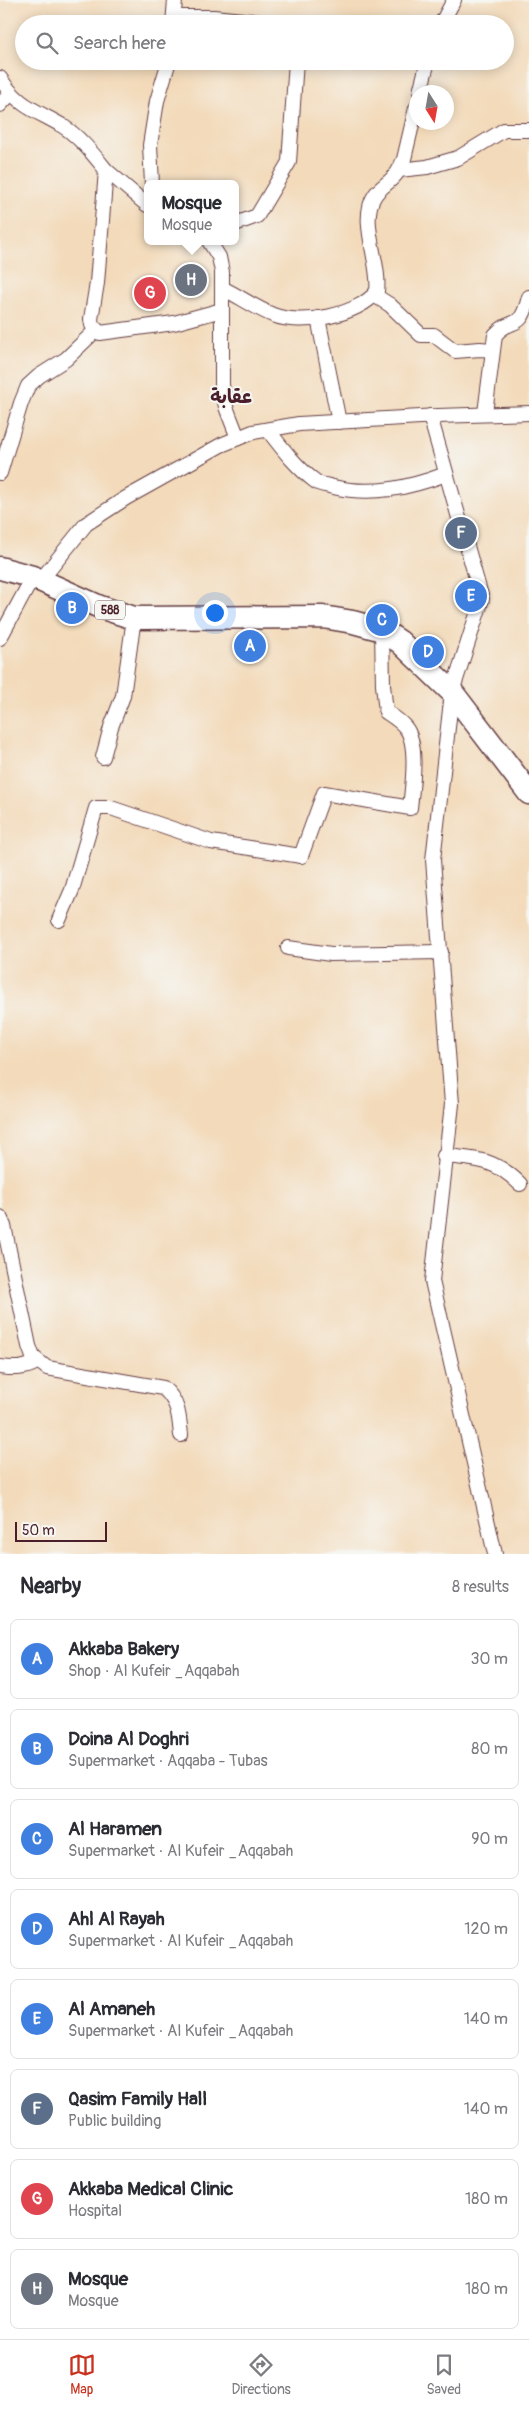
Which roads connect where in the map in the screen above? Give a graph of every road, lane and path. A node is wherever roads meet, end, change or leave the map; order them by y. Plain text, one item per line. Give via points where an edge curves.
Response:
1 (175, 0) edge
2 (454, 0) edge
3 (174, 15) edge
4 (446, 15) edge
5 (167, 70) edge
6 (295, 70) edge
7 (426, 70) edge
8 (0, 78) edge
9 (422, 85) edge
10 (11, 93) junction
11 (0, 105) edge
12 (411, 130) edge
13 (529, 130) edge
14 (106, 170) junction
15 (399, 170) junction
16 (152, 180) edge
17 (144, 202) edge
18 (239, 223) edge
19 (212, 245) edge
20 (222, 288) junction
21 (374, 295) junction
22 (529, 297) edge
23 (222, 310) junction
24 (318, 318) junction
25 (96, 330) junction
26 (492, 350) junction
27 (529, 413) edge
28 (485, 414) junction
29 (430, 416) junction
30 (339, 422) junction
31 (268, 430) junction
32 (238, 438) junction
33 (0, 473) edge
34 (446, 474) junction
35 (0, 568) edge
36 (37, 578) junction
37 (134, 618) junction
38 (382, 630) junction
39 (0, 638) edge
40 (452, 692) junction
41 (103, 757) dead end
42 (529, 792) edge
43 (59, 920) dead end
44 (288, 948) dead end
45 (441, 952) junction
46 (444, 1156) junction
47 (520, 1184) dead end
48 (0, 1217) edge
49 (37, 1362) junction
50 (0, 1367) edge
51 (182, 1436) dead end
52 (495, 1554) edge

1 - 3 street
2 - 4 street
5 - 16 street via 157,101 150,145
6 - 18 street via 289,162 257,216
7 - 9 street
8 - 10 street
10 - 11 street
10 - 14 street via 29,109 63,126
12 - 15 street
13 - 15 street via 504,130 458,158 427,167
14 - 17 street
14 - 25 street via 91,319
15 - 21 street via 374,195 369,210 378,285
19 - 20 street via 221,264
20 - 23 street
20 - 24 street via 283,318
21 - 24 street via 352,309
21 - 26 street via 390,305 421,335 434,335 455,351
22 - 26 street via 524,316 499,330
23 - 25 street via 174,322 100,333
23 - 32 street via 223,395
24 - 30 street
25 - 33 street via 58,366 38,376 28,386
26 - 28 street
27 - 28 street
28 - 29 street
29 - 30 street
29 - 34 street
30 - 31 street
31 - 32 street
31 - 34 street via 288,456 316,482 350,491 399,488
32 - 36 street via 126,498 86,524
34 - 40 street via 482,599
35 - 36 main road, 588
36 - 37 main road, 588 via 100,607
36 - 39 street
37 - 38 main road, 588 via 322,617
37 - 41 street via 123,696
38 - 40 main road, 588 via 400,642
38 - 43 street via 386,712 406,728 412,748 410,808 324,794 301,856 211,842 111,808 96,808 72,890
40 - 42 main road, 588
40 - 45 street via 433,860
44 - 45 street via 331,954
45 - 46 street via 452,1104
46 - 47 street via 492,1162
46 - 52 street via 432,1281
48 - 49 street via 29,1346
49 - 50 street via 16,1369
49 - 51 street via 48,1368 163,1388 177,1406

